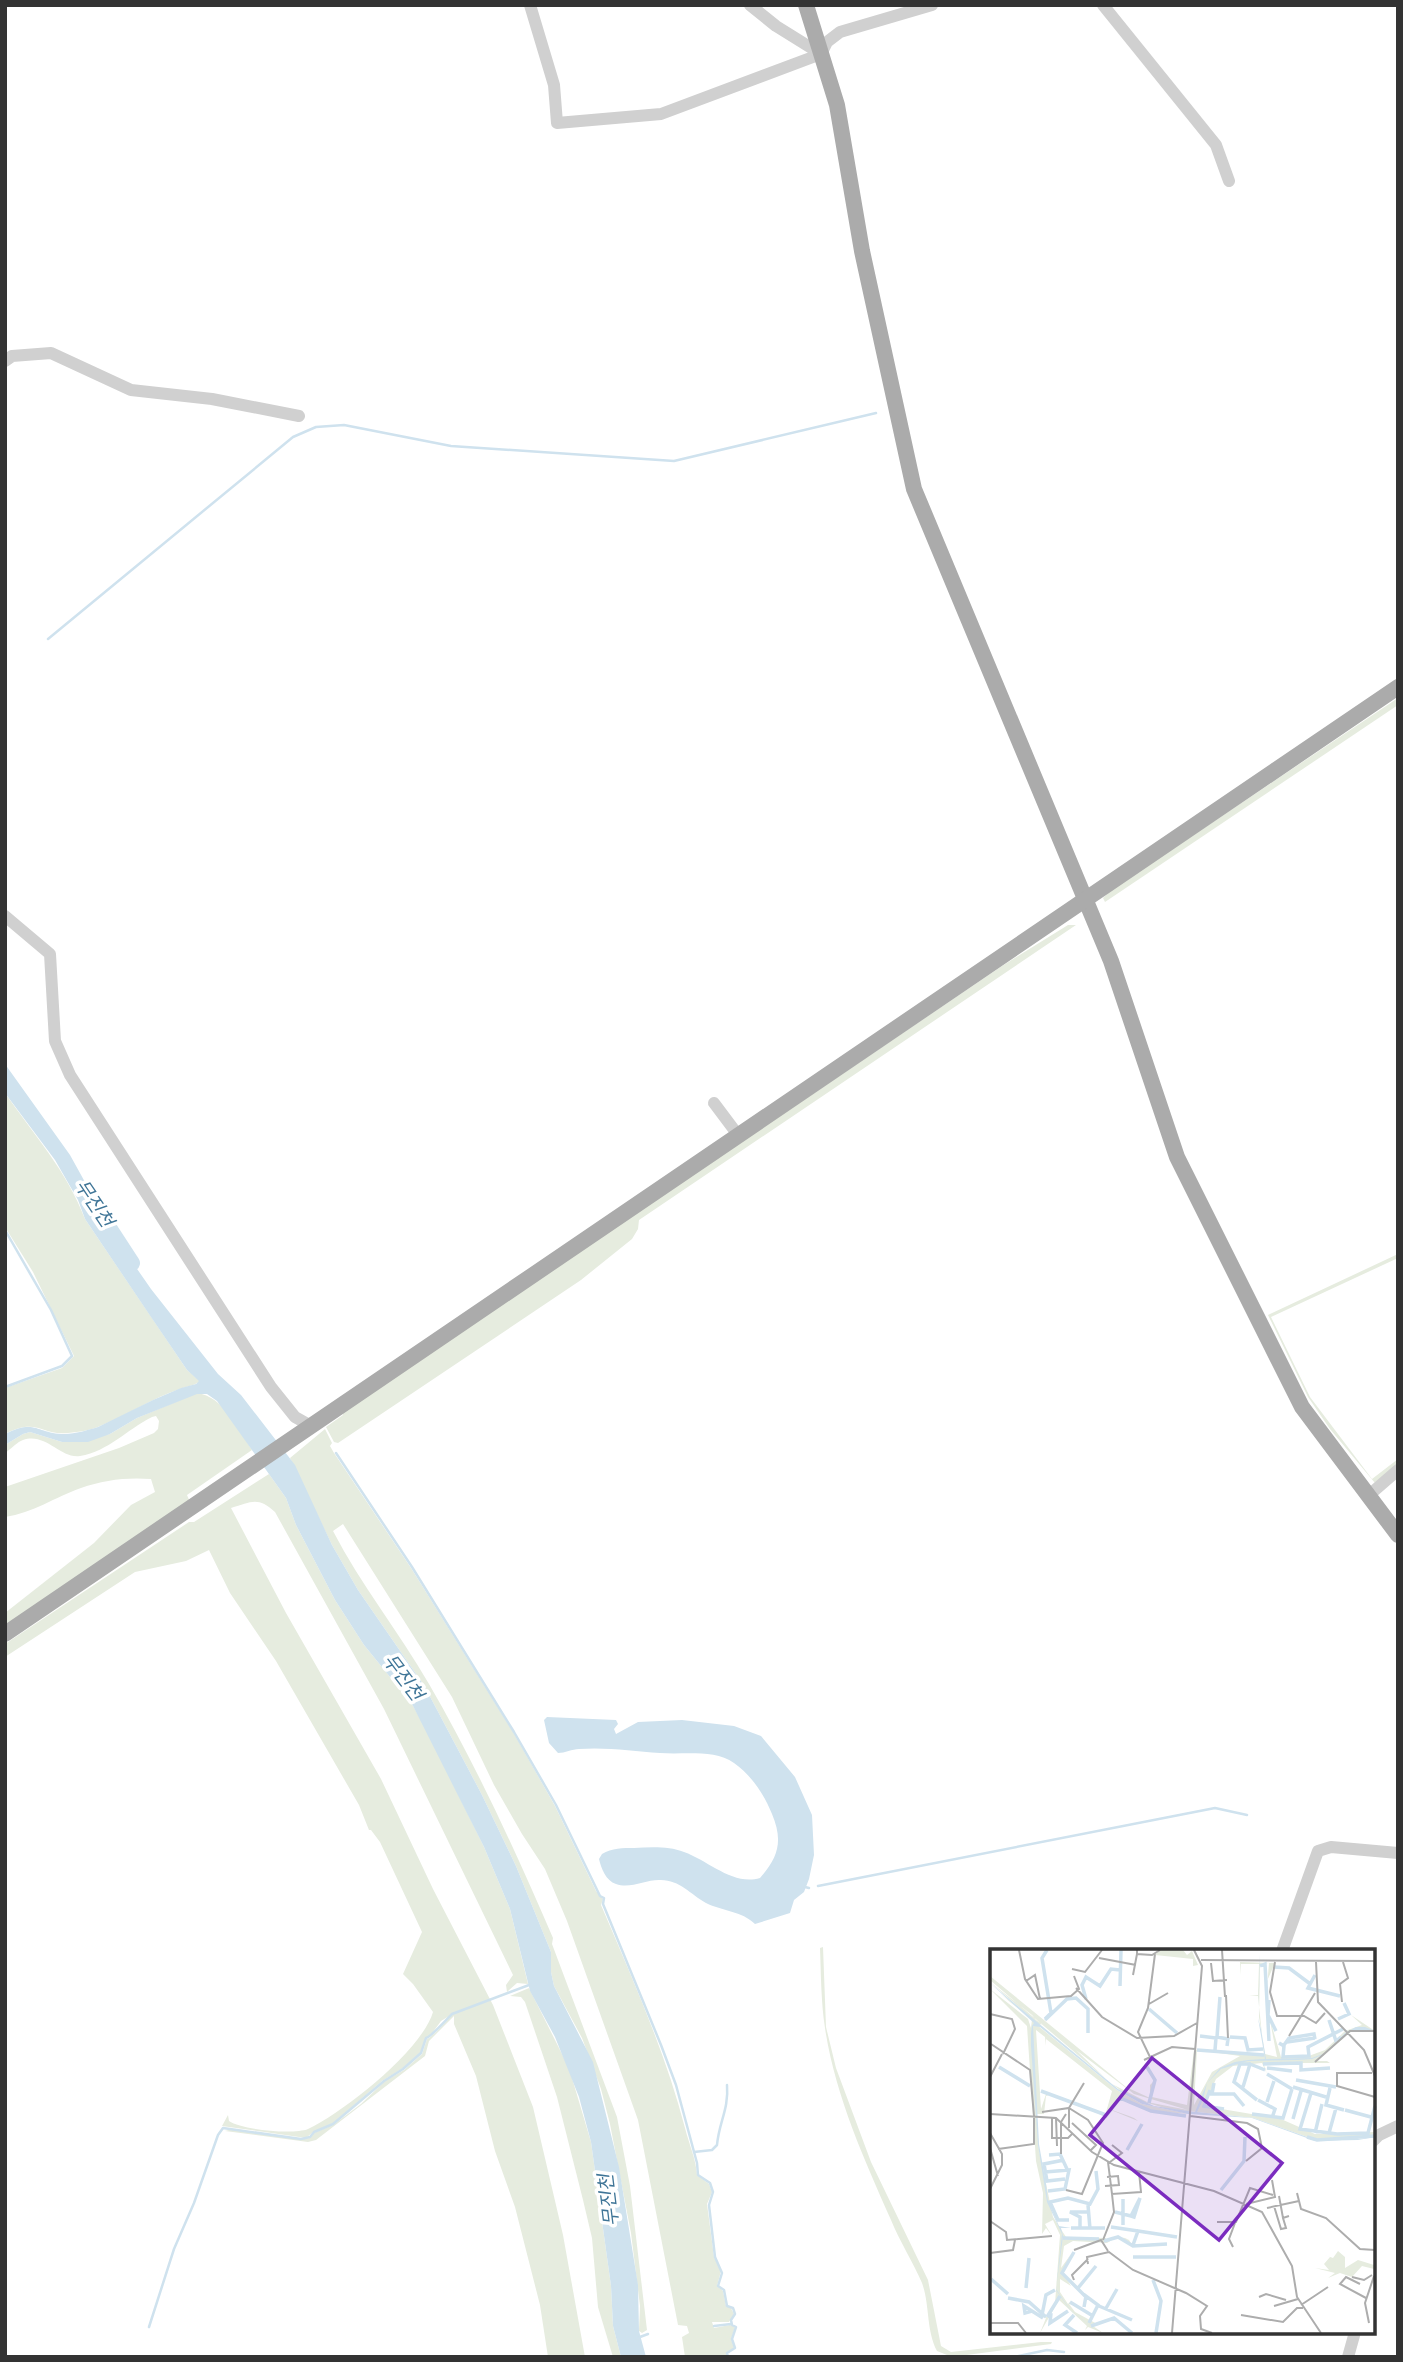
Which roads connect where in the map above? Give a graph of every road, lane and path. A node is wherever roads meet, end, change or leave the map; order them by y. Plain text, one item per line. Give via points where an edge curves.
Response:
1 (530, 5) edge
2 (750, 5) edge
3 (806, 5) edge
4 (932, 5) edge
5 (1103, 5) edge
6 (821, 54) junction
7 (1229, 181) dead end
8 (5, 361) edge
9 (299, 416) dead end
10 (1398, 687) edge
11 (1084, 900) junction
12 (5, 916) edge
13 (714, 1103) dead end
14 (738, 1135) junction
15 (305, 1430) junction
16 (1398, 1470) edge
17 (1368, 1496) junction
18 (1398, 1535) edge
19 (5, 1634) edge
20 (1398, 1853) edge
21 (1283, 1949) edge
22 (1398, 2126) edge
23 (1375, 2139) edge
24 (1354, 2334) edge
25 (1348, 2357) edge

1 - 6 street via 554,85 556,123 661,114
2 - 6 street
3 - 6 main road
4 - 6 street via 840,32
5 - 7 street via 1216,145
6 - 11 main road via 837,105 862,251 914,489
8 - 9 street via 12,356 51,353 131,390
10 - 11 main road
11 - 14 main road
11 - 17 main road via 1111,961 1177,1157 1302,1407
12 - 15 street via 50,954 55,1041 70,1075 271,1387
13 - 14 street
14 - 15 main road
15 - 19 main road
16 - 17 street
17 - 18 main road
20 - 21 street via 1339,1847 1318,1851
22 - 23 street
24 - 25 street

